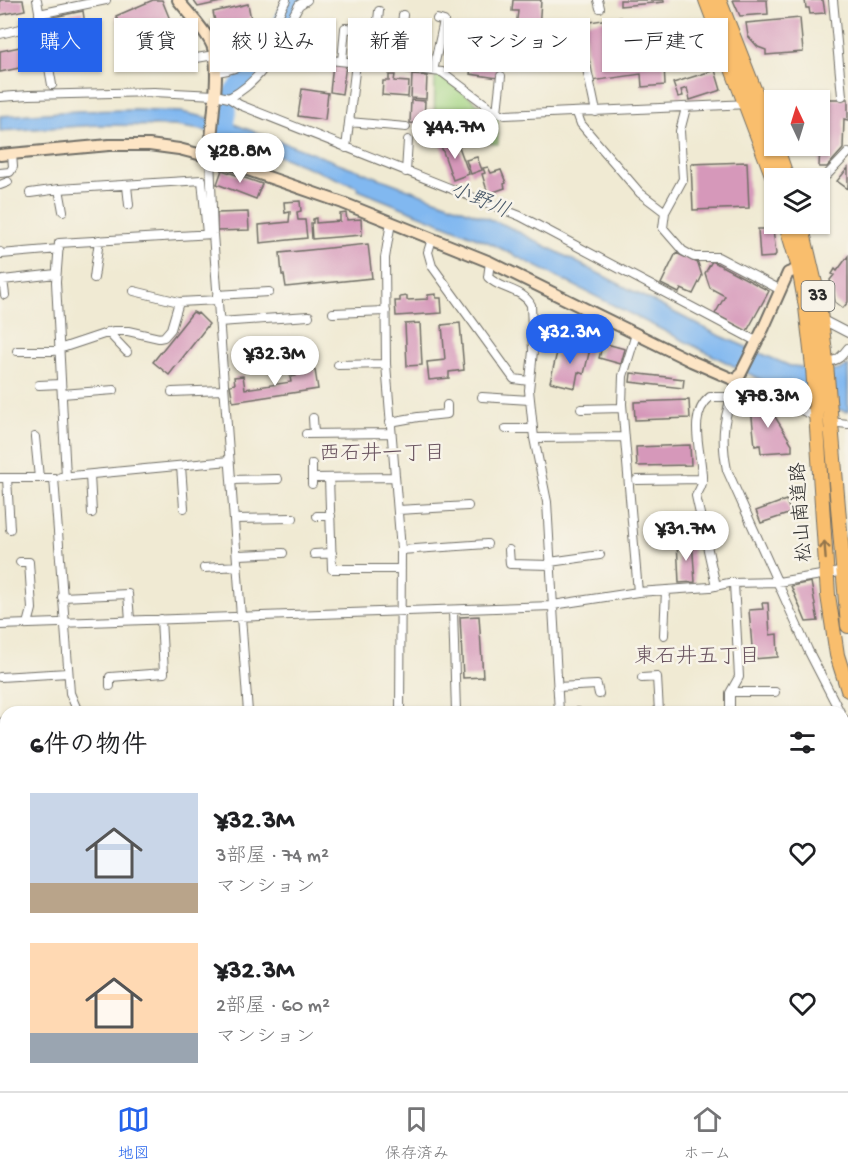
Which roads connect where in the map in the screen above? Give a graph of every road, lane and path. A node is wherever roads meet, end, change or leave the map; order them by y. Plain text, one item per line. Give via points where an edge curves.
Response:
1 (37, 0) edge
2 (106, 0) edge
3 (178, 0) edge
4 (286, 0) edge
5 (307, 0) edge
6 (706, 0) edge
7 (719, 0) edge
8 (832, 0) edge
9 (379, 10) dead end
10 (39, 14) junction
11 (403, 15) dead end
12 (40, 18) edge
13 (277, 18) edge
14 (292, 18) edge
15 (378, 18) edge
16 (403, 18) edge
17 (437, 19) dead end
18 (348, 28) edge
19 (18, 30) edge
20 (0, 34) edge
21 (848, 43) edge
22 (838, 44) junction
23 (210, 45) edge
24 (336, 60) edge
25 (342, 61) junction
26 (348, 62) edge
27 (433, 71) joint
28 (50, 72) edge
29 (215, 72) edge
30 (261, 72) edge
31 (355, 72) edge
32 (588, 72) edge
33 (501, 76) dead end
34 (52, 85) dead end
35 (842, 96) dead end
36 (0, 97) edge
37 (214, 98) junction
38 (229, 98) junction
39 (753, 103) junction
40 (686, 108) junction
41 (497, 112) junction
42 (597, 112) junction
43 (577, 113) junction
44 (349, 122) junction
45 (764, 123) edge
46 (406, 127) dead end
47 (408, 140) dead end
48 (346, 148) junction
49 (210, 153) junction
50 (848, 153) edge
51 (12, 154) junction
52 (0, 155) edge
53 (771, 168) edge
54 (406, 172) junction
55 (830, 172) edge
56 (0, 173) edge
57 (9, 182) dead end
58 (0, 185) edge
59 (127, 186) junction
60 (59, 189) junction
61 (30, 193) dead end
62 (129, 205) dead end
63 (63, 211) dead end
64 (665, 212) junction
65 (391, 222) junction
66 (210, 234) junction
67 (791, 234) edge
68 (802, 234) edge
69 (432, 239) junction
70 (99, 240) junction
71 (59, 249) junction
72 (0, 252) edge
73 (490, 262) junction
74 (805, 266) junction
75 (56, 274) junction
76 (94, 278) dead end
77 (779, 289) junction
78 (134, 291) dead end
79 (269, 292) dead end
80 (5, 295) dead end
81 (218, 298) junction
82 (179, 302) junction
83 (386, 311) junction
84 (333, 313) dead end
85 (309, 316) dead end
86 (821, 319) junction
87 (219, 322) junction
88 (108, 332) junction
89 (848, 333) edge
90 (636, 334) junction
91 (755, 343) junction
92 (848, 348) edge
93 (60, 349) junction
94 (17, 351) dead end
95 (127, 352) dead end
96 (386, 364) junction
97 (338, 365) dead end
98 (822, 366) junction
99 (738, 379) junction
100 (529, 381) junction
101 (62, 384) junction
102 (39, 385) dead end
103 (114, 390) dead end
104 (224, 390) junction
105 (172, 392) dead end
106 (62, 394) junction
107 (731, 397) junction
108 (482, 398) dead end
109 (530, 400) junction
110 (447, 405) dead end
111 (622, 408) junction
112 (581, 409) dead end
113 (823, 416) junction
114 (314, 418) dead end
115 (390, 423) junction
116 (848, 424) edge
117 (506, 429) dead end
118 (391, 433) junction
119 (534, 433) junction
120 (35, 437) dead end
121 (624, 437) junction
122 (230, 461) junction
123 (312, 464) dead end
124 (180, 466) junction
125 (90, 475) junction
126 (66, 477) junction
127 (395, 477) junction
128 (4, 478) edge
129 (39, 478) junction
130 (54, 478) junction
131 (329, 478) junction
132 (278, 479) dead end
133 (702, 479) junction
134 (231, 480) junction
135 (637, 480) dead end
136 (468, 506) dead end
137 (184, 508) dead end
138 (398, 510) junction
139 (92, 513) dead end
140 (317, 516) dead end
141 (331, 516) junction
142 (293, 518) dead end
143 (234, 519) junction
144 (10, 529) dead end
145 (487, 544) dead end
146 (401, 550) junction
147 (509, 550) dead end
148 (283, 553) dead end
149 (332, 553) junction
150 (314, 554) dead end
151 (238, 555) junction
152 (600, 555) dead end
153 (21, 562) dead end
154 (551, 563) junction
155 (238, 566) junction
156 (204, 568) dead end
157 (401, 569) junction
158 (845, 571) edge
159 (826, 574) junction
160 (778, 582) junction
161 (734, 583) junction
162 (716, 586) junction
163 (666, 590) junction
164 (638, 592) junction
165 (62, 597) junction
166 (552, 606) junction
167 (453, 610) junction
168 (400, 612) junction
169 (241, 616) junction
170 (161, 619) junction
171 (130, 620) junction
172 (63, 622) junction
173 (28, 624) junction
174 (0, 625) edge
175 (848, 626) edge
176 (664, 635) dead end
177 (68, 673) junction
178 (0, 677) edge
179 (642, 678) dead end
180 (110, 686) dead end
181 (557, 687) junction
182 (848, 690) edge
183 (731, 692) junction
184 (775, 692) dead end
185 (599, 694) dead end
186 (75, 706) edge
187 (248, 706) edge
188 (400, 706) edge
189 (456, 706) edge
190 (559, 706) edge
191 (659, 706) edge
192 (730, 706) edge
193 (837, 706) edge

1 - 10 street
2 - 10 street
3 - 23 street
4 - 13 street
5 - 14 street via 299,5
6 - 39 highway
7 - 39 highway
8 - 22 street
9 - 15 street
10 - 12 street
11 - 16 street
17 - 27 street via 444,21
18 - 25 street
19 - 20 street
21 - 22 street
22 - 35 street
24 - 25 street
25 - 26 street
27 - 41 street via 450,76
28 - 34 street
29 - 37 street
30 - 38 street
31 - 44 street
32 - 42 street
33 - 41 street
36 - 37 street via 154,92
37 - 38 street
37 - 49 street
38 - 48 street
39 - 40 street
39 - 45 highway
39 - 53 highway
40 - 42 street
40 - 64 street via 680,130 683,179
41 - 43 street via 516,116
42 - 43 street
43 - 64 street via 581,124 631,183
44 - 46 street
44 - 48 street
47 - 54 street
48 - 54 street
49 - 51 street via 149,145
49 - 65 street
49 - 66 street
50 - 55 street
51 - 52 street
51 - 56 street via 10,172
54 - 91 street via 520,216
57 - 58 street
59 - 60 street
59 - 62 street
59 - 66 street via 202,180
60 - 61 street
60 - 63 street
64 - 77 street via 663,228 683,251 694,257 718,257
65 - 69 street
65 - 83 street via 385,258
66 - 70 street
66 - 81 street
67 - 74 highway, 松山南道路 / 33
68 - 74 highway, 松山南道路 / 33
69 - 73 street
69 - 100 street via 428,252 432,266 514,379
70 - 71 street via 60,243
70 - 76 street
71 - 72 street
71 - 75 street
73 - 90 street
73 - 100 street via 488,277 492,282 521,294 531,305 533,351
74 - 77 street via 788,273
74 - 86 highway, 松山南道路 / 33
74 - 98 highway, 松山南道路 / 33
75 - 80 street via 3,280
75 - 93 street
77 - 91 street
78 - 82 street
79 - 81 street
81 - 82 street
81 - 87 street
82 - 88 street via 171,329 164,337
83 - 84 street
83 - 96 street
85 - 87 street
86 - 89 street
86 - 98 highway, 松山南道路 / 33
87 - 104 street
88 - 93 street
88 - 95 street
90 - 99 street via 716,374
90 - 111 street via 622,382
91 - 99 street
92 - 98 street via 842,357
93 - 94 street
93 - 101 street
96 - 97 street
96 - 115 street
98 - 113 highway, 松山南道路 / 33
99 - 107 street
99 - 113 street
100 - 109 street
101 - 102 street
101 - 106 street
103 - 106 street
104 - 105 street
104 - 122 street
106 - 126 street
107 - 133 street via 710,397 700,413
107 - 160 street via 722,433 727,471
108 - 109 street
109 - 119 street
110 - 115 street via 447,414
111 - 112 street
111 - 121 street
113 - 116 street
113 - 158 highway, 松山南道路 / 33
159 -> 113 highway, 松山南道路 / 33
114 - 118 street via 310,434
115 - 118 street
117 - 119 street
118 - 127 street
119 - 121 street
119 - 154 street via 547,502
120 - 129 street
121 - 164 street
122 - 124 street
122 - 134 street
123 - 131 street via 312,481
124 - 125 street
124 - 137 street
125 - 126 street
125 - 139 street
126 - 130 street
127 - 131 street
127 - 138 street
128 - 129 street
128 - 144 street
129 - 130 street
130 - 165 street
131 - 141 street
132 - 134 street
133 - 135 street
133 - 162 street via 696,496
134 - 143 street
136 - 138 street
138 - 146 street
140 - 141 street
141 - 149 street
142 - 143 street
143 - 151 street
145 - 146 street
146 - 157 street
147 - 154 street via 510,564
148 - 151 street
149 - 150 street
149 - 157 street via 332,569
151 - 155 street
152 - 154 street
153 - 173 street via 29,562 32,609
154 - 166 street
155 - 156 street
155 - 169 street
157 - 168 street
158 - 159 street
158 - 175 highway, 松山南道路 / 33
159 - 160 street
159 - 182 highway, 松山南道路 / 33 via 837,655
160 - 161 street
160 - 193 street
161 - 162 street
161 - 183 street via 739,677
162 - 163 street
163 - 164 street
163 - 176 street
164 - 166 street
165 - 171 street via 128,594
165 - 172 street
166 - 167 street
166 - 181 street
167 - 168 street
167 - 189 street
168 - 169 street
168 - 188 street
169 - 170 street
169 - 187 street
170 - 171 street
170 - 180 street via 164,673 110,677
171 - 172 street
172 - 173 street
172 - 177 street
173 - 174 street
177 - 178 street
177 - 186 street
179 - 191 street via 657,677
181 - 185 street via 597,686
181 - 190 street
183 - 184 street
183 - 192 street

